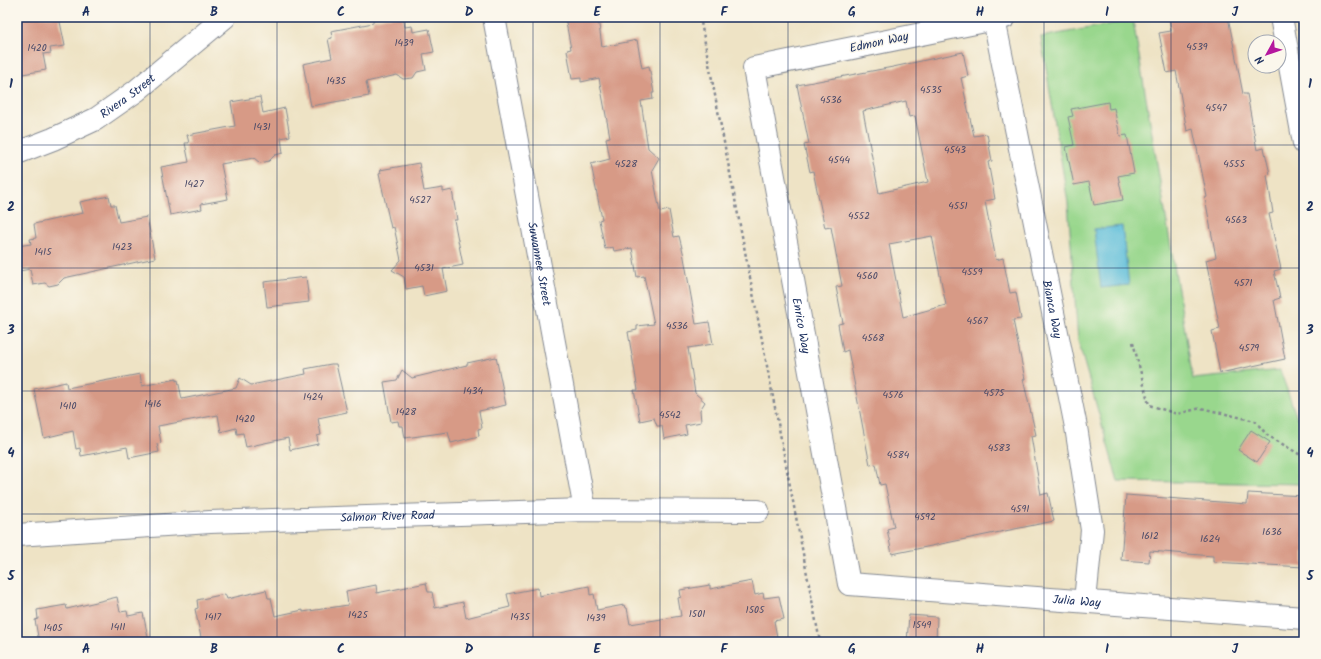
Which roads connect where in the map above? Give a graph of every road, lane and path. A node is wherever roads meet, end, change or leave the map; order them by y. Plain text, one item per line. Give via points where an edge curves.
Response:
1 (226, 17) edge
2 (494, 17) edge
3 (700, 17) edge
4 (1281, 17) edge
5 (999, 18) edge
6 (754, 68) joint
7 (1304, 143) edge
8 (17, 153) edge
9 (1133, 342) dead end
10 (1304, 457) edge
11 (585, 510) junction
12 (758, 511) dead end
13 (17, 535) edge
14 (849, 584) joint
15 (1085, 601) junction
16 (1304, 618) edge
17 (820, 642) edge

1 - 8 street, Rivera Street via 136,91 96,120
2 - 11 street, Suwannee Street
3 - 17 path
4 - 7 street
5 - 6 street, Edmon Way
5 - 15 street, Bianca Way via 1076,427 1092,530
6 - 14 street, Enrico Way
9 - 10 path via 1149,405 1177,414 1201,408 1256,421 1267,435
11 - 12 street, Salmon River Road
11 - 13 street, Salmon River Road via 210,522
14 - 15 street, Julia Way
15 - 16 street, Julia Way

